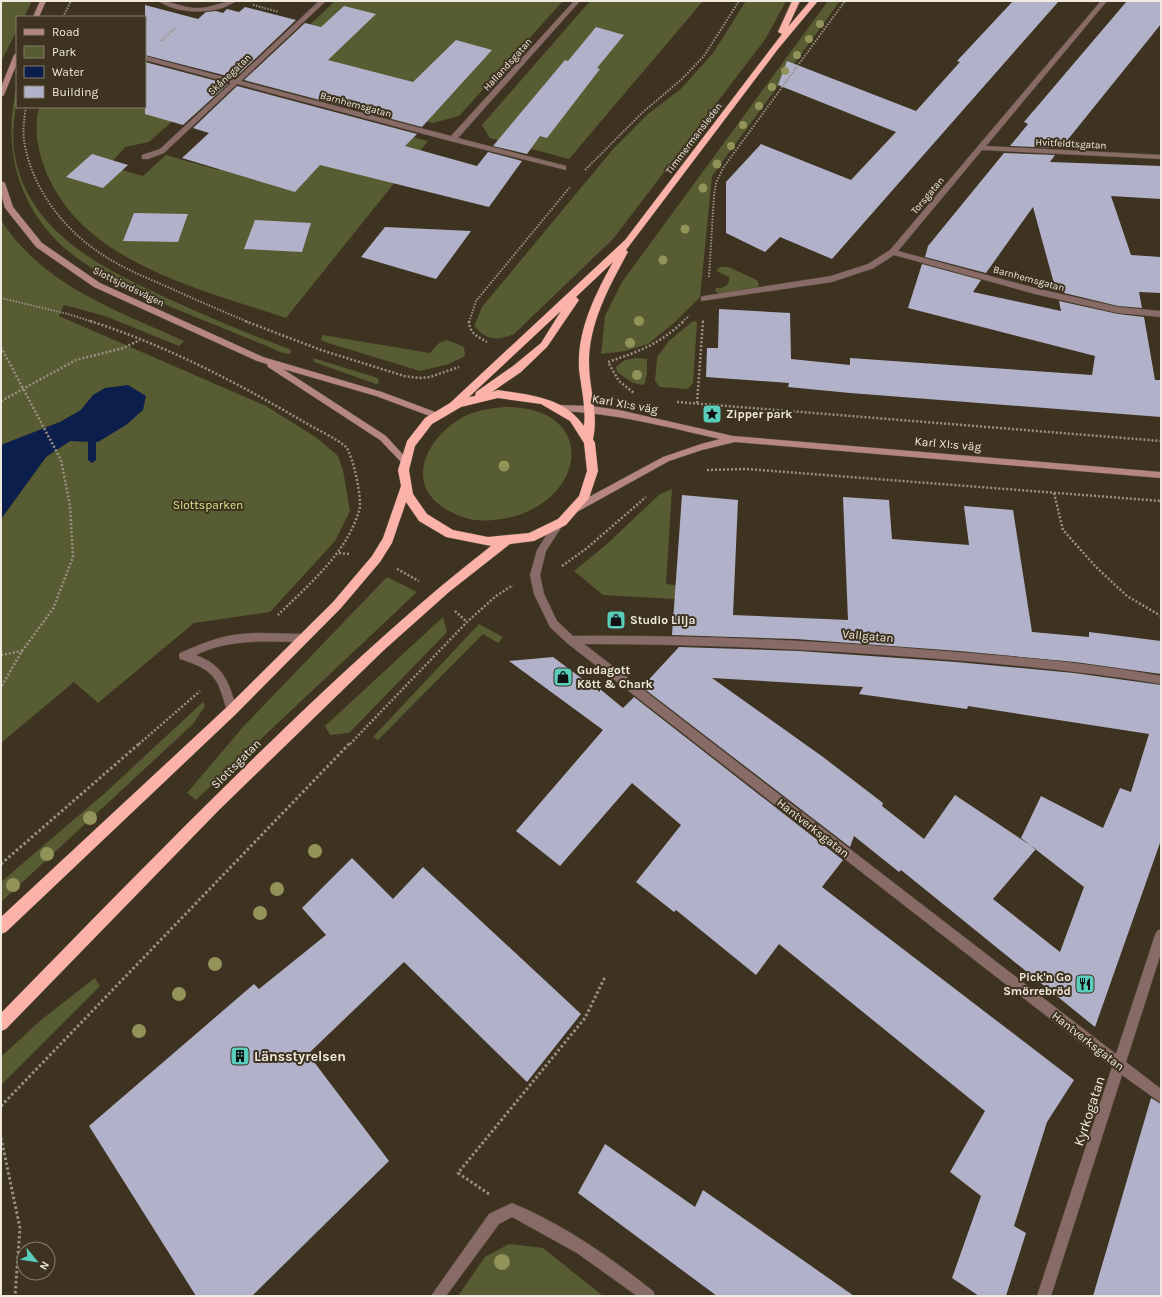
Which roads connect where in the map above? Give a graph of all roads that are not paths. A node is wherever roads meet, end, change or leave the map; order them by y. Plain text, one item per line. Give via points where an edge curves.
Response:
1 (44, 1) edge
2 (162, 1) edge
3 (233, 1) edge
4 (323, 1) edge
5 (576, 1) edge
6 (796, 1) edge
7 (814, 1) edge
8 (1104, 1) edge
9 (36, 16) edge
10 (775, 47) junction
11 (16, 58) edge
12 (146, 58) edge
13 (235, 82) junction
14 (1, 95) edge
15 (452, 140) junction
16 (979, 148) junction
17 (145, 157) dead end
18 (1161, 157) edge
19 (563, 168) dead end
20 (1, 183) edge
21 (628, 242) junction
22 (893, 252) junction
23 (582, 287) junction
24 (704, 299) road end
25 (1161, 314) edge
26 (260, 359) junction
27 (477, 397) junction
28 (454, 404) junction
29 (559, 408) junction
30 (591, 409) junction
31 (434, 415) junction
32 (588, 438) junction
33 (733, 439) junction
34 (404, 460) junction
35 (1161, 475) edge
36 (405, 488) junction
37 (577, 508) junction
38 (559, 523) junction
39 (506, 541) junction
40 (304, 638) junction
41 (571, 640) junction
42 (1161, 680) edge
43 (232, 710) junction
44 (1, 927) edge
45 (1161, 935) edge
46 (1, 1024) edge
47 (1119, 1065) junction
48 (1161, 1097) edge
49 (438, 1296) edge
50 (648, 1296) edge
51 (1044, 1296) edge

1 - 9 main road
2 - 3 street via 177,8 196,12
4 - 13 street, Skånegatan
5 - 15 street, Hallandsgatan
6 - 10 highway, Timmermansleden
7 - 10 highway, Timmermansleden
8 - 16 street, Torsgatan
10 - 21 highway, Timmermansleden
11 - 14 main road
12 - 13 street, Barnhemsgatan
13 - 15 street, Barnhemsgatan
13 - 17 street, Skånegatan via 162,151
15 - 19 street, Barnhemsgatan
16 - 18 street, Hvitfeldtsgatan
16 - 22 street, Torsgatan
20 - 26 main road, Slottsjordsvägen via 9,208 39,245 97,285
21 - 23 highway, Timmermansleden
21 - 30 highway, Timmermansleden via 605,285 586,342 584,363
22 - 24 street, Torsgatan via 871,266 832,279
22 - 25 street, Barnhemsgatan via 1035,291 1118,310
23 - 27 highway, Timmermansleden via 544,344 517,370
23 - 28 highway, Timmermansleden
26 - 31 main road, Slottsjordsvägen via 379,394
26 - 34 main road, Slottsjordsvägen via 383,438
27 - 28 highway
27 - 29 highway via 498,394 520,395
28 - 31 highway
29 - 30 main road, Karl XI:s väg
29 - 32 highway via 576,422
30 - 32 highway, Timmermansleden
30 - 33 main road, Karl XI:s väg via 659,421
31 - 34 highway via 414,436
32 - 37 highway via 594,456 594,474 588,491
33 - 35 main road, Karl XI:s väg
33 - 37 main road, Karl XI:s väg via 666,459
34 - 36 highway
36 - 39 highway via 418,511 442,529 472,540
36 - 40 highway via 388,540 376,560
37 - 38 highway
38 - 39 highway via 540,533
38 - 41 street, Hantverksgatan via 542,550 535,575 539,594 553,624
39 - 46 highway, Slottsgatan via 438,595 355,670 140,881
40 - 43 highway
40 - 43 street via 255,638 214,643 184,656 205,662 219,674
41 - 42 street, Vallgatan via 658,639 826,646 1102,670
41 - 47 street, Hantverksgatan
43 - 44 highway
45 - 47 street, Kyrkogatan
47 - 48 street, Hantverksgatan
47 - 51 street, Kyrkogatan
49 - 50 street via 494,1219 512,1210 560,1234 624,1276

